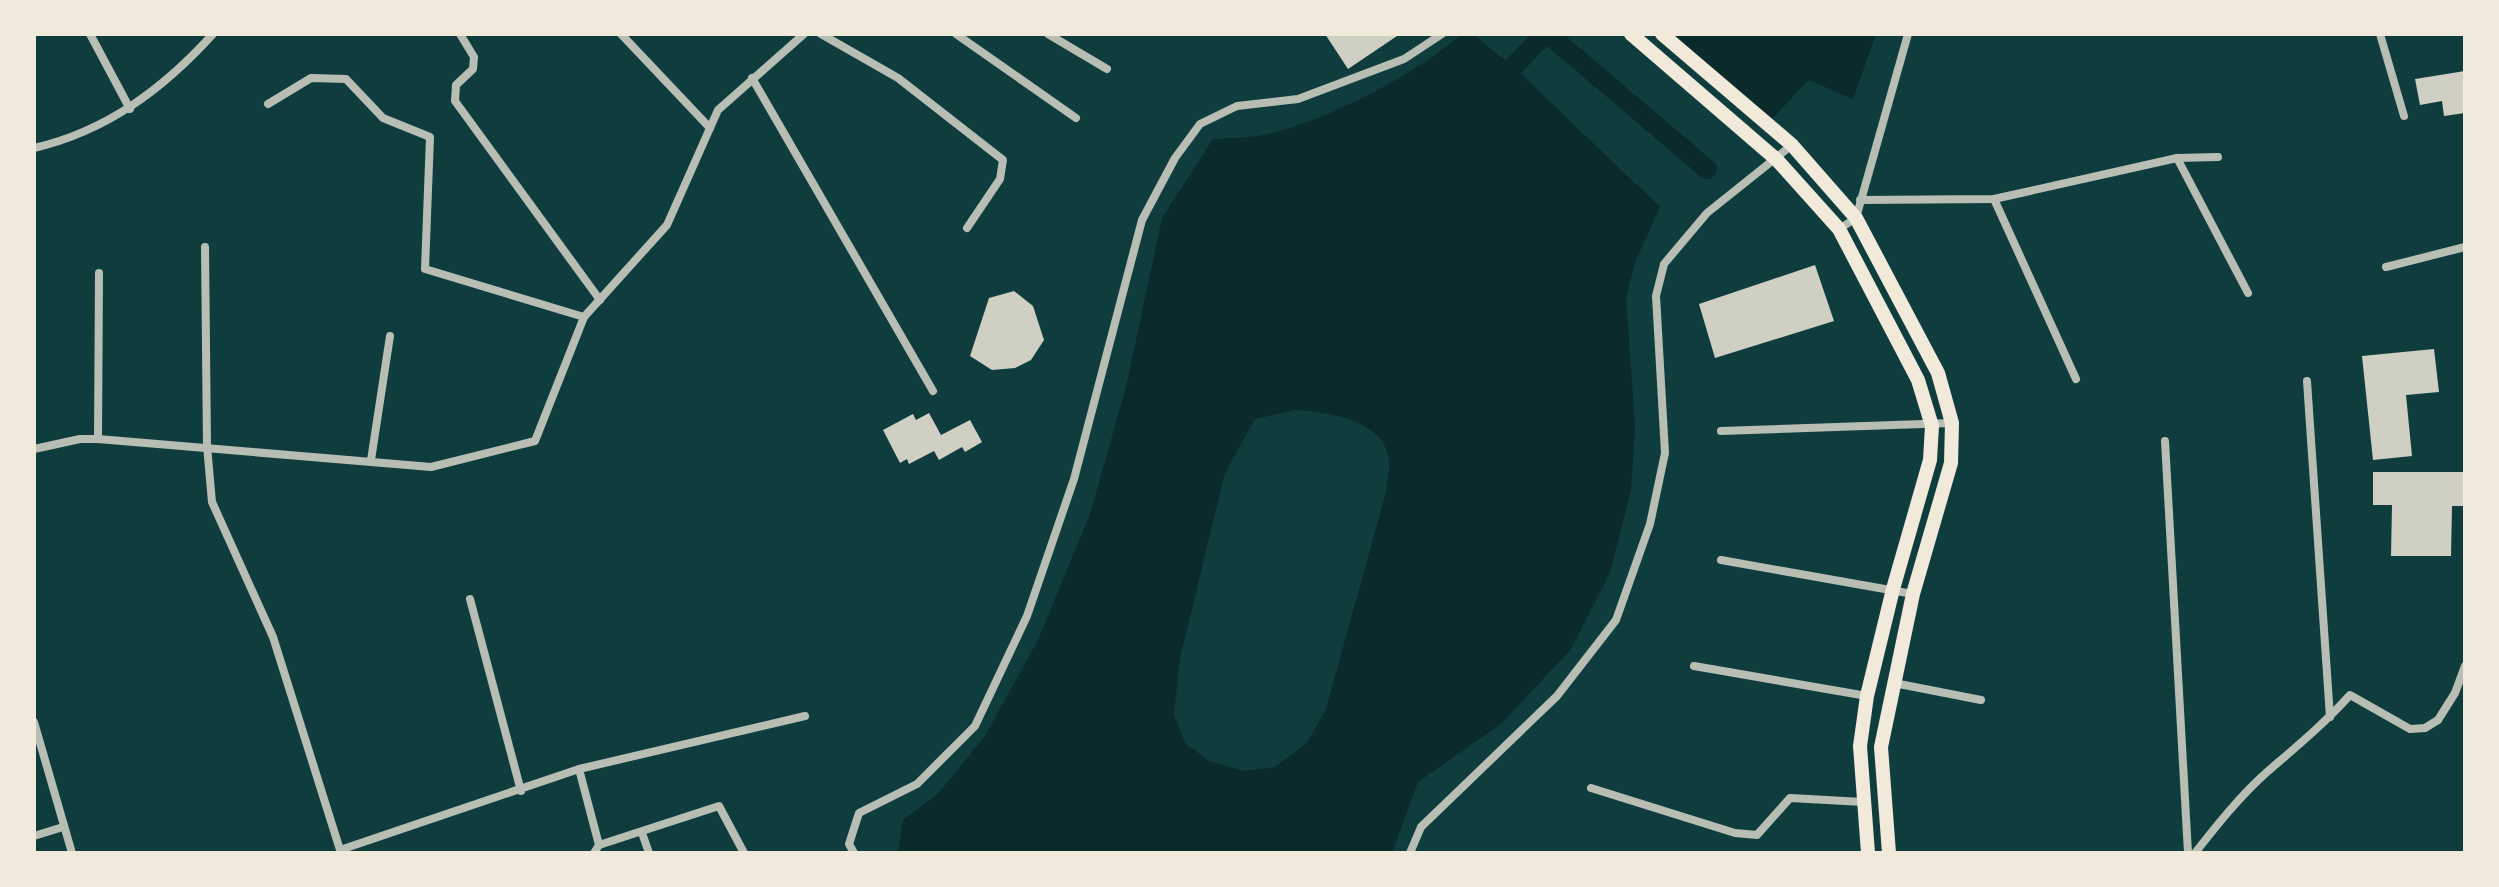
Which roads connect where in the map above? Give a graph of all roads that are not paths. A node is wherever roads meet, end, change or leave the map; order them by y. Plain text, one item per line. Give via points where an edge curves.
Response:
1 (90, 34) edge
2 (213, 34) edge
3 (460, 34) edge
4 (621, 34) edge
5 (804, 34) edge
6 (821, 34) edge
7 (956, 34) edge
8 (1048, 34) edge
9 (1442, 34) edge
10 (1631, 34) edge
11 (1662, 34) edge
12 (1908, 34) edge
13 (2380, 34) edge
14 (1107, 69) dead end
15 (752, 78) junction
16 (268, 104) dead end
17 (130, 109) junction
18 (2404, 116) dead end
19 (1076, 118) dead end
20 (710, 128) junction
21 (1792, 145) junction
22 (34, 148) edge
23 (2218, 157) dead end
24 (2177, 158) junction
25 (1777, 160) junction
26 (1994, 199) junction
27 (1860, 200) junction
28 (1856, 218) junction
29 (967, 228) dead end
30 (1839, 229) junction
31 (205, 247) dead end
32 (2465, 247) edge
33 (2386, 267) dead end
34 (99, 273) dead end
35 (2248, 293) dead end
36 (600, 300) junction
37 (584, 317) junction
38 (390, 336) dead end
39 (2076, 379) dead end
40 (2307, 381) dead end
41 (933, 391) dead end
42 (1952, 423) junction
43 (1932, 426) junction
44 (1721, 431) dead end
45 (98, 439) junction
46 (2165, 441) dead end
47 (207, 446) junction
48 (34, 449) edge
49 (371, 460) junction
50 (1721, 560) dead end
51 (1893, 589) junction
52 (1913, 594) junction
53 (470, 599) dead end
54 (1694, 666) dead end
55 (2465, 666) edge
56 (1894, 683) junction
57 (1867, 696) junction
58 (1981, 700) dead end
59 (805, 716) dead end
60 (2330, 717) junction
61 (34, 722) edge
62 (579, 769) junction
63 (1591, 788) dead end
64 (521, 791) junction
65 (1863, 802) junction
66 (63, 827) junction
67 (642, 833) junction
68 (34, 836) edge
69 (597, 849) edge
70 (340, 852) edge
71 (72, 853) edge
72 (649, 853) edge
73 (744, 853) edge
74 (854, 853) edge
75 (1410, 853) edge
76 (1868, 853) edge
77 (1889, 853) edge
78 (2188, 853) edge
79 (2195, 853) edge

1 - 17 street
2 - 17 street
3 - 36 street via 474,57 473,69 456,85 455,101
4 - 20 street
5 - 15 street
6 - 29 street via 898,78 1003,160 1000,179
7 - 19 street
8 - 14 street
9 - 74 street via 1404,59 1298,99 1237,106 1200,124 1175,158 1142,220 1074,479 1027,616 975,726 917,784 859,813 849,844
10 - 25 main road
11 - 21 main road
12 - 27 street
13 - 18 street
15 - 20 street via 718,110
15 - 41 street
16 - 37 street via 311,78 346,79 383,118 430,137 425,269
17 - 22 street via 75,137
20 - 36 street via 667,225
21 - 25 street
21 - 28 main road
23 - 24 street
24 - 26 street
24 - 35 street
25 - 30 main road
25 - 75 street via 1707,213 1664,264 1656,296 1665,453 1650,524 1616,620 1557,696 1421,827
26 - 27 street
26 - 39 street
27 - 28 street
28 - 30 street
28 - 42 main road via 1938,373
30 - 43 main road via 1918,380
31 - 47 street
32 - 33 street
34 - 45 street
36 - 37 street
37 - 49 street via 535,441 431,467
38 - 49 street
40 - 60 street
42 - 43 street
42 - 52 main road via 1951,463
43 - 44 street
43 - 51 main road via 1930,460
45 - 47 street
45 - 48 street
46 - 78 street
47 - 49 street
47 - 70 street via 212,502 273,637
50 - 51 street
51 - 52 street
51 - 57 main road
52 - 56 main road
53 - 64 street
54 - 57 street
55 - 60 street via 2438,720 2425,728 2410,729 2354,694
56 - 58 street
56 - 77 main road via 1881,747
57 - 65 main road via 1860,746
59 - 62 street
60 - 79 street via 2265,774
61 - 66 street
62 - 64 street
62 - 69 street
63 - 65 street via 1735,833 1757,835 1790,798
64 - 70 street
65 - 76 main road
66 - 68 street
66 - 71 street
67 - 69 street
67 - 72 street
67 - 73 street via 719,806

